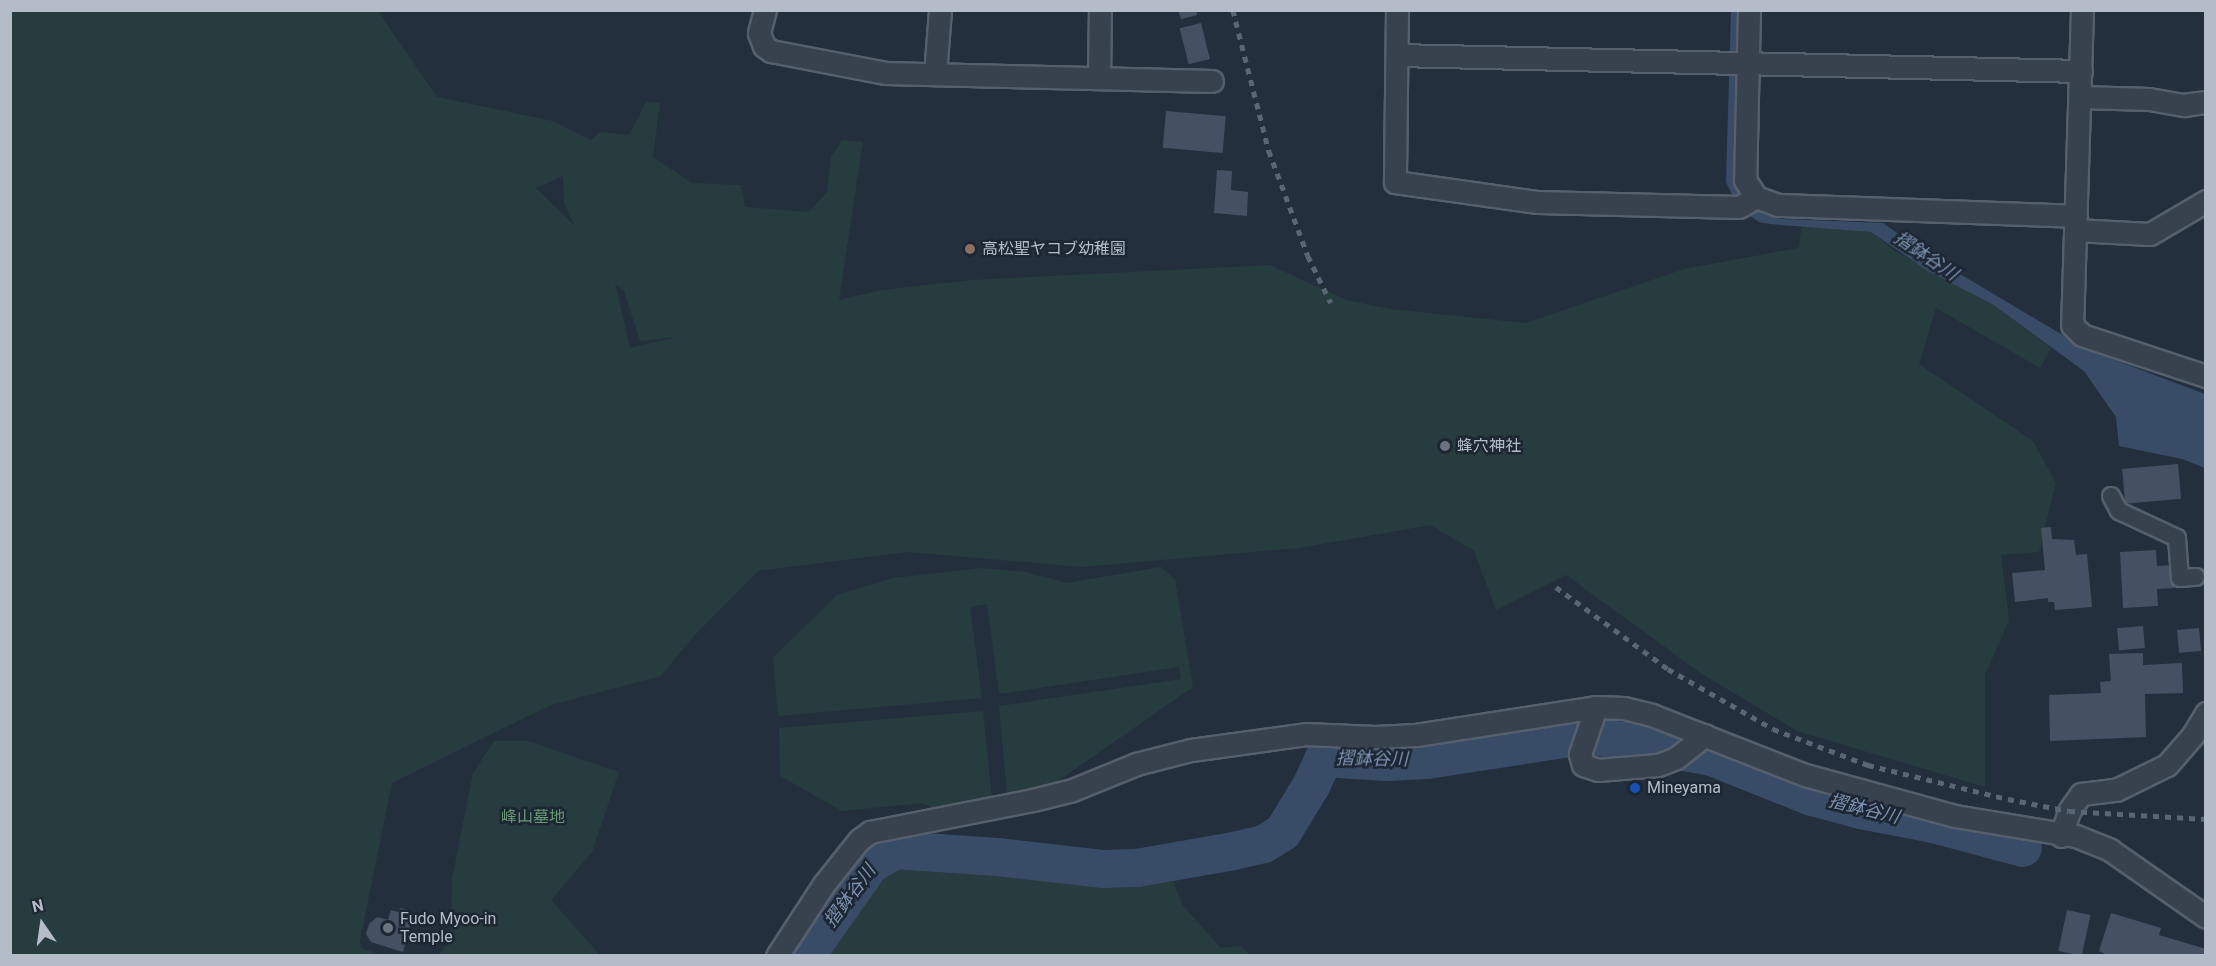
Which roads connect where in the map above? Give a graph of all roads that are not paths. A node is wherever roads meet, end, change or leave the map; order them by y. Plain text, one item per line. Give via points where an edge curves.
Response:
1 (765, 10) edge
2 (940, 10) edge
3 (1100, 10) edge
4 (1397, 10) edge
5 (1749, 10) edge
6 (2082, 10) edge
7 (1397, 55) junction
8 (1740, 63) junction
9 (2081, 71) junction
10 (935, 74) junction
11 (1099, 78) junction
12 (1212, 81) dead end
13 (2080, 97) junction
14 (2205, 102) edge
15 (1749, 201) junction
16 (2205, 201) edge
17 (2076, 223) junction
18 (2205, 376) edge
19 (2111, 496) dead end
20 (2196, 577) dead end
21 (1596, 707) junction
22 (2205, 713) edge
23 (1705, 735) junction
24 (2061, 836) junction
25 (2205, 917) edge
26 (777, 956) edge

1 - 10 street via 759,33 764,46 771,51 885,73
2 - 10 street
3 - 11 street
4 - 7 street
5 - 8 street
6 - 9 street
7 - 8 street
7 - 15 street via 1395,182 1538,202
8 - 9 street
8 - 15 street
9 - 13 street
10 - 11 street
11 - 12 street
13 - 14 street via 2149,99 2184,105
13 - 17 street
15 - 17 street
16 - 17 street via 2150,234
17 - 18 street via 2072,325 2082,335
19 - 20 street via 2119,511 2177,538 2180,578
21 - 23 street via 1652,715
21 - 23 street via 1580,754 1583,765 1598,770 1658,765 1676,758
21 - 26 street via 1416,735 1306,734 1191,750 1136,764 1034,800 870,832 824,884
22 - 24 street via 2193,735 2167,765 2116,790 2081,794 2069,811
23 - 24 street via 1805,775 1955,816
24 - 25 street via 2076,836 2110,850

